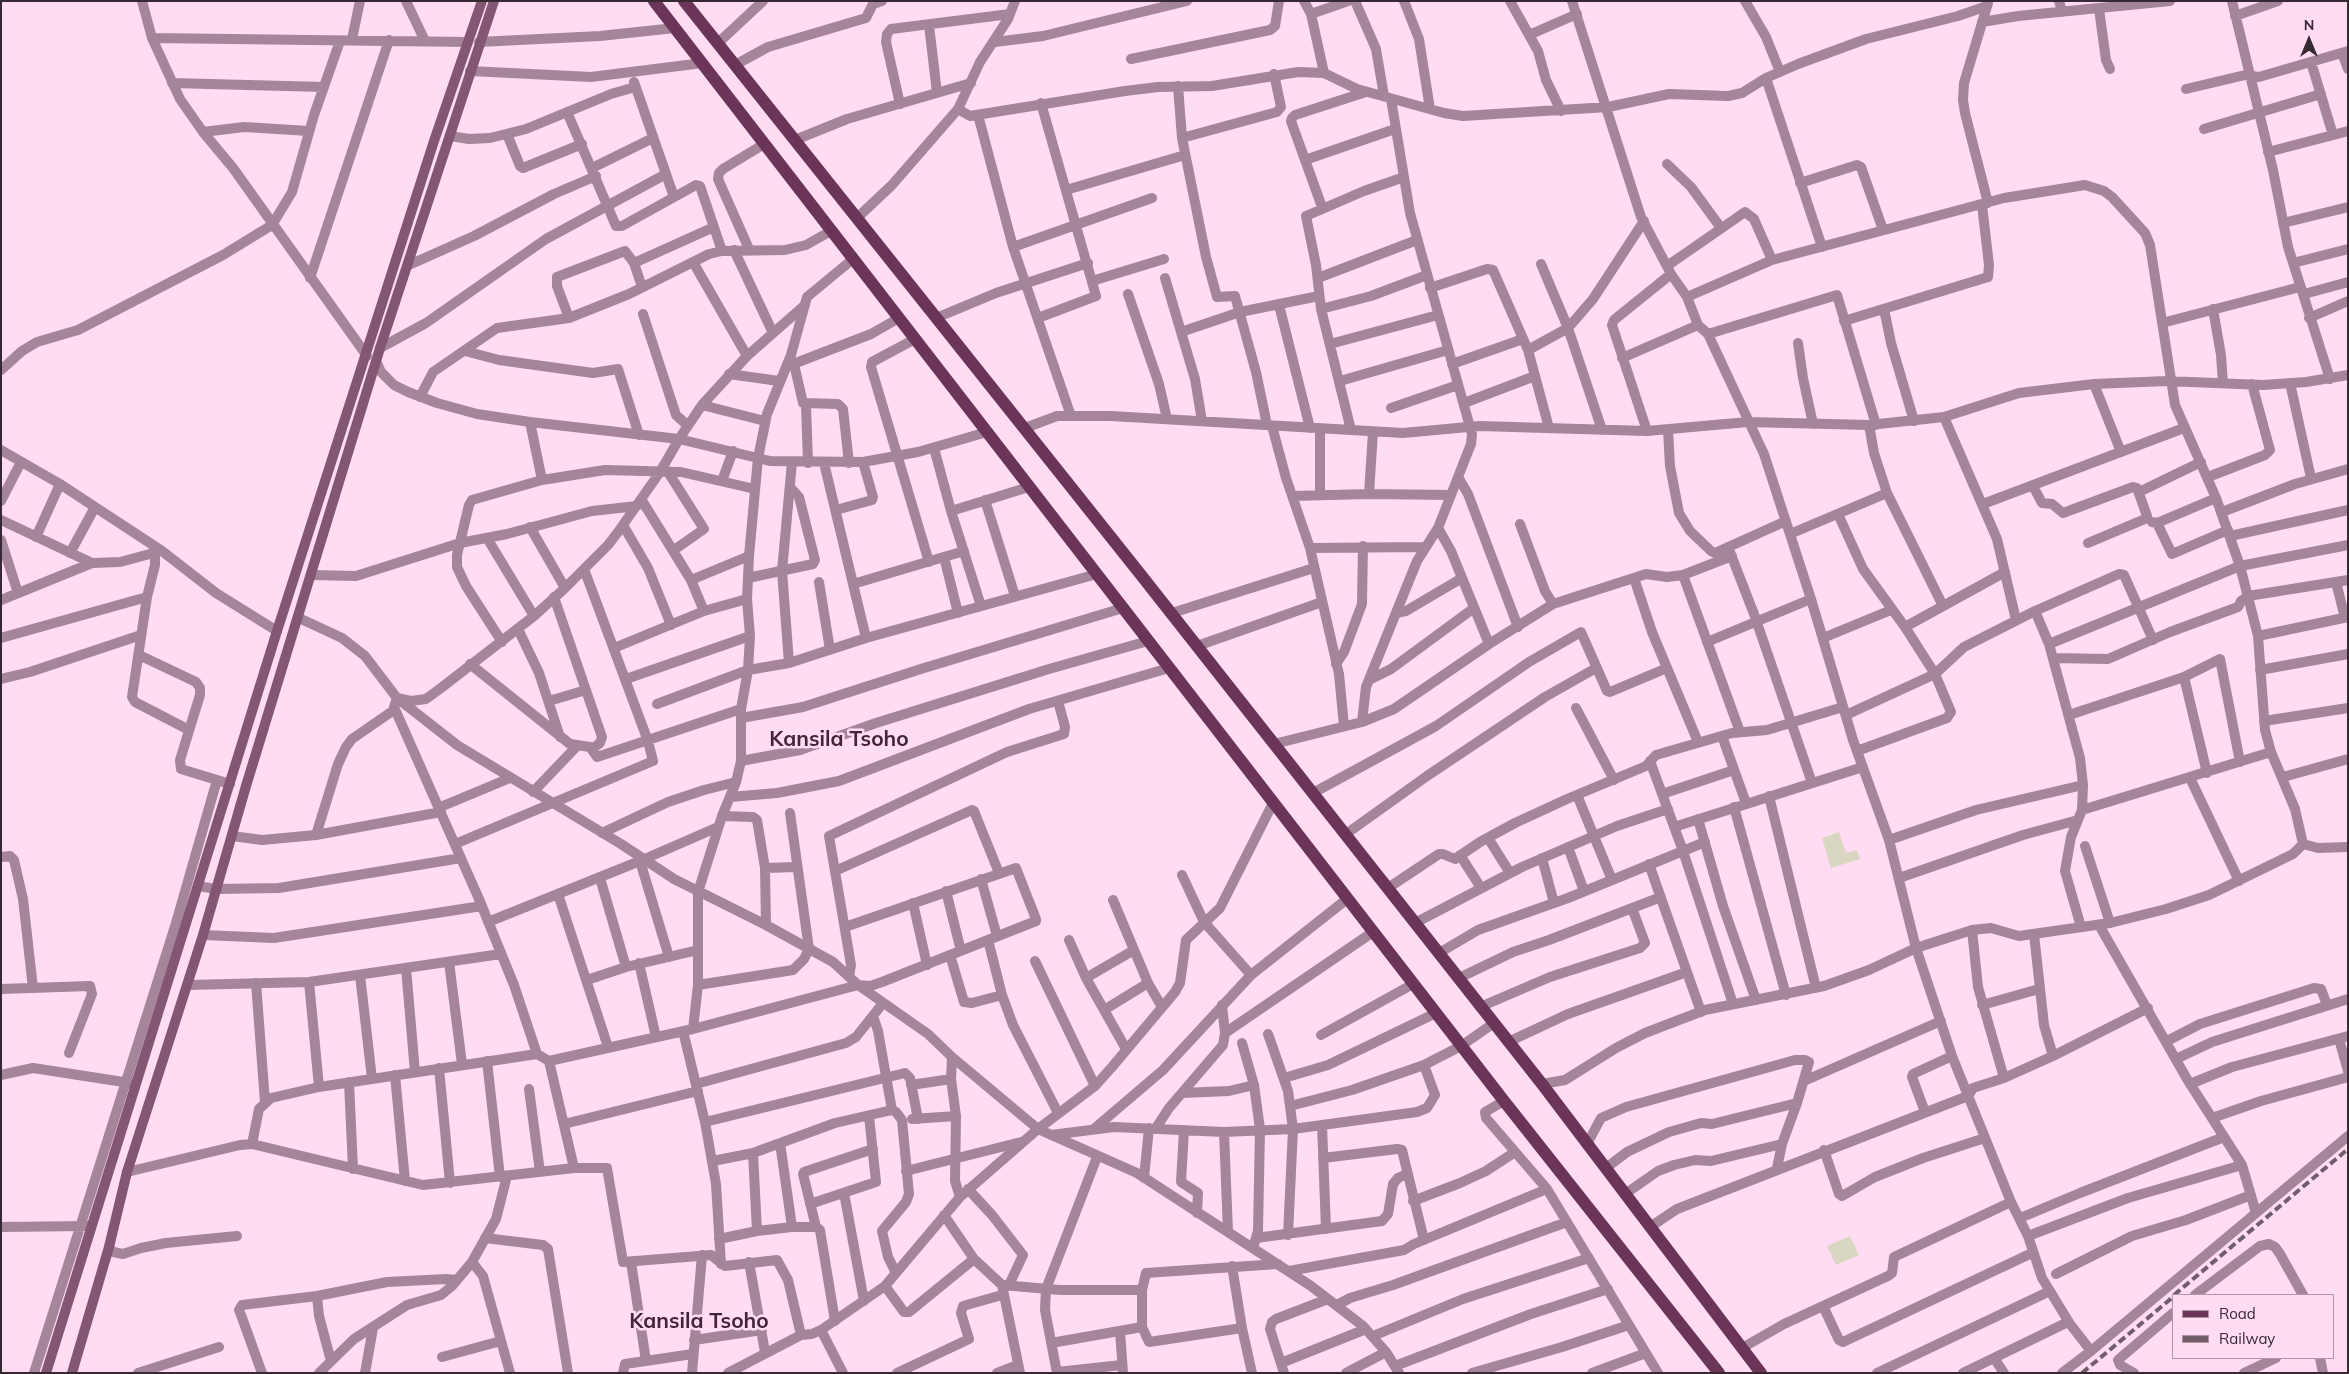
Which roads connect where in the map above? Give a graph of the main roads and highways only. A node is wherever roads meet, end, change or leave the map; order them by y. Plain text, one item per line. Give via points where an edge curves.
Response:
1 (482, 1) edge
2 (494, 1) edge
3 (654, 1) edge
4 (684, 1) edge
5 (46, 1373) edge
6 (72, 1373) edge
7 (1719, 1373) edge
8 (1761, 1373) edge

1 - 5 main road via 277,631 136,1084 87,1226
2 - 6 main road via 380,348 188,985 127,1172
3 - 7 main road via 1461,1046
4 - 8 main road via 1416,923

